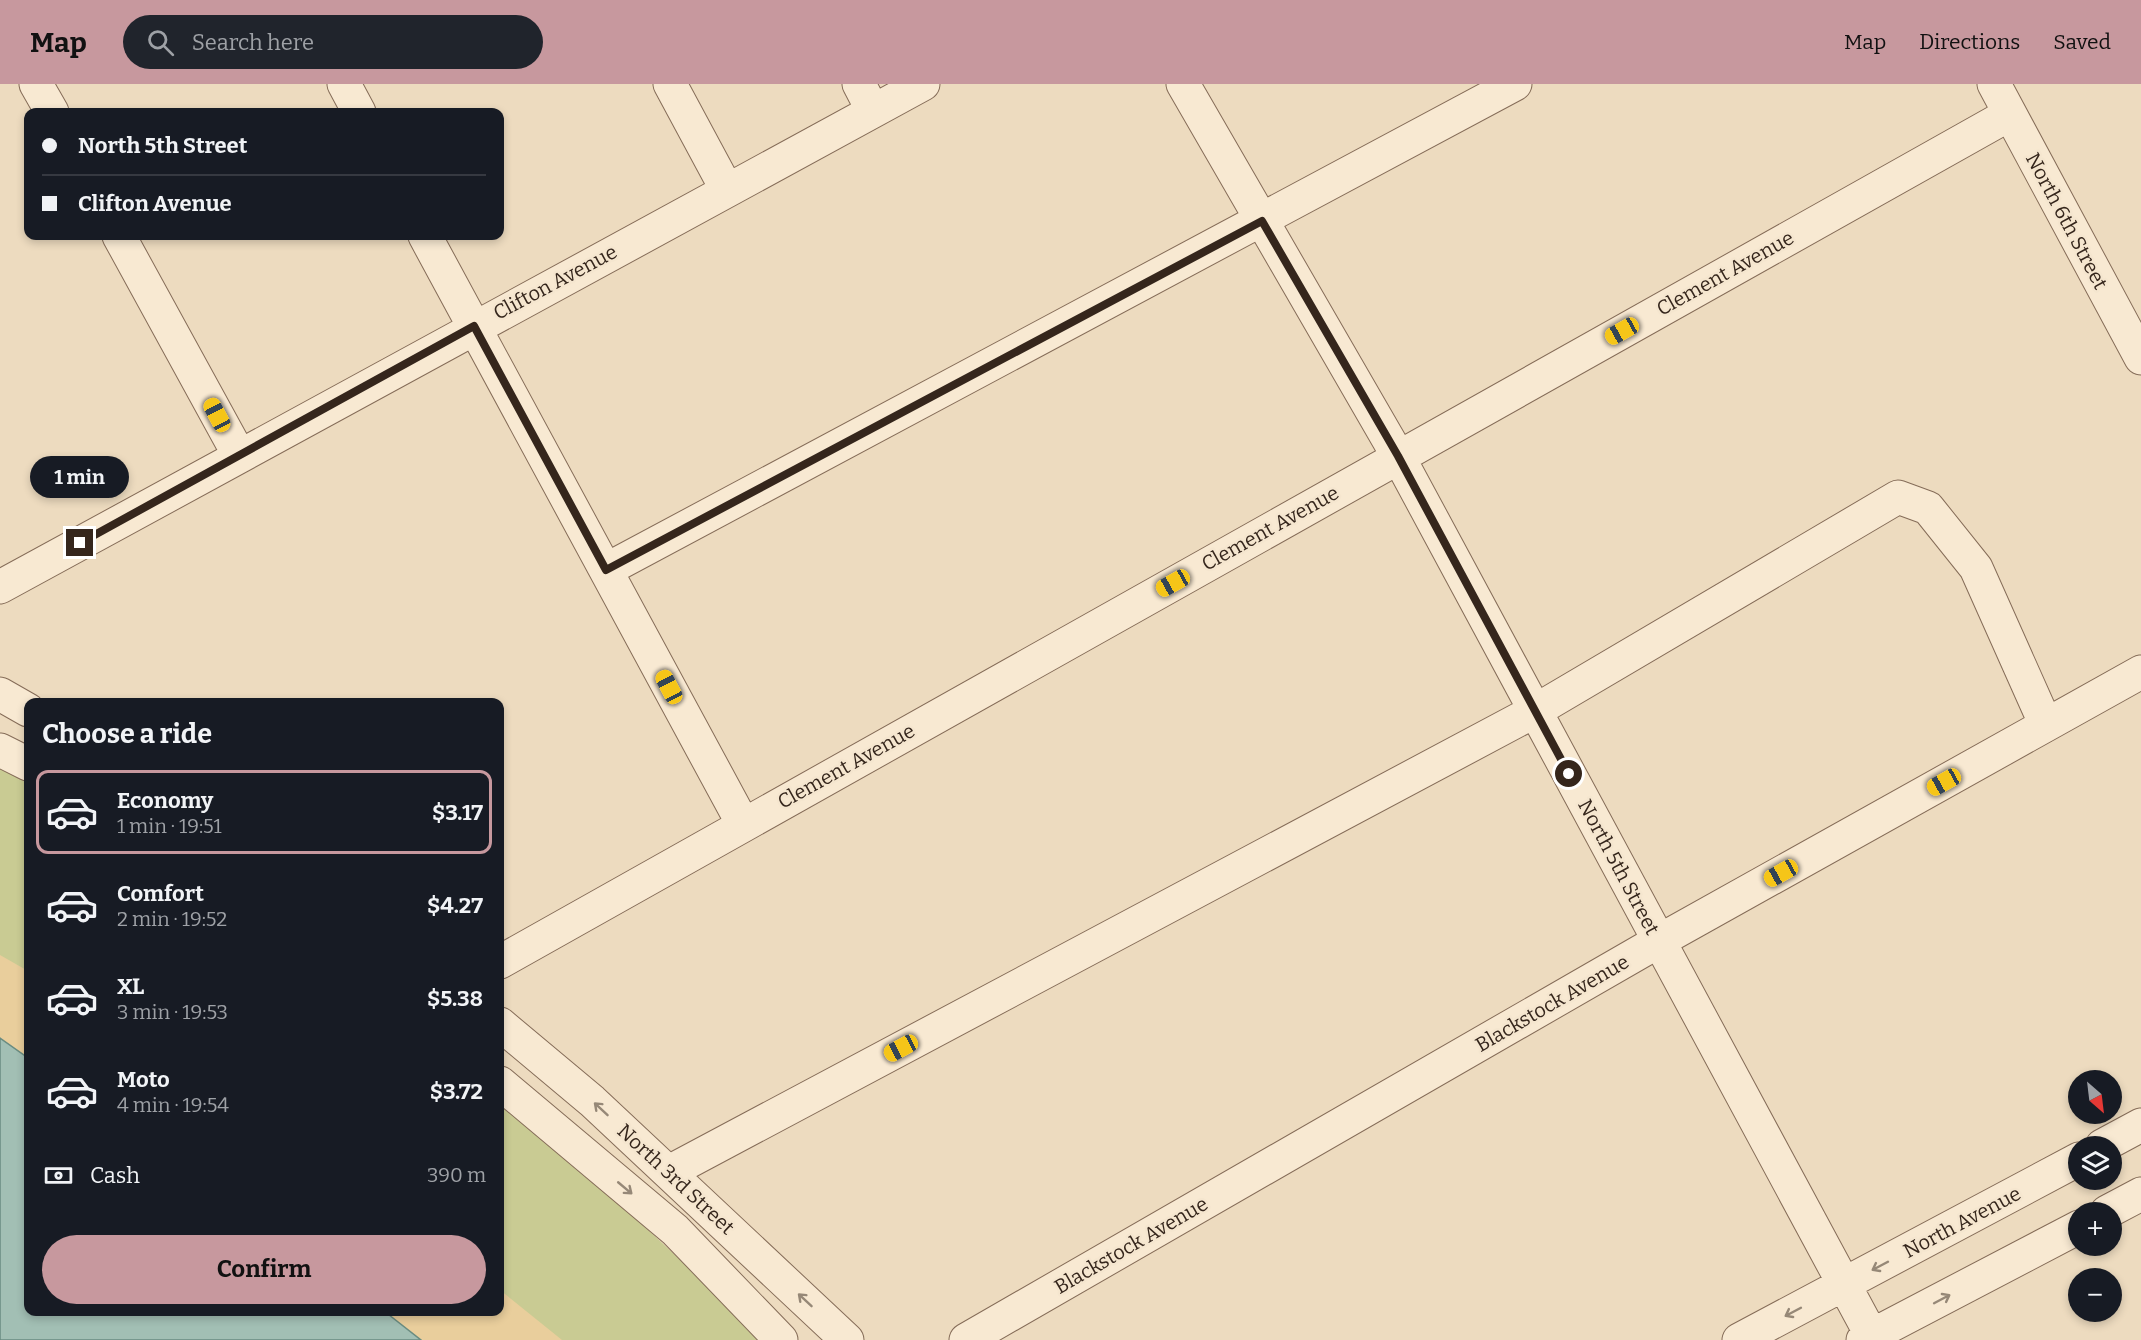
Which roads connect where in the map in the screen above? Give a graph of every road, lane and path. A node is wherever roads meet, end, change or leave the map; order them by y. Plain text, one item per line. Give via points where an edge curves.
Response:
1 (36, 84) edge
2 (344, 84) edge
3 (670, 84) edge
4 (923, 84) edge
5 (1183, 84) edge
6 (1515, 84) edge
7 (1994, 84) edge
8 (866, 97) edge
9 (50, 108) edge
10 (358, 108) edge
11 (2010, 114) junction
12 (727, 190) junction
13 (1262, 221) junction
14 (121, 240) edge
15 (427, 240) edge
16 (474, 326) junction
17 (2141, 358) edge
18 (239, 455) junction
19 (1398, 456) junction
20 (606, 570) junction
21 (0, 587) edge
22 (2141, 672) edge
23 (0, 694) edge
24 (24, 708) edge
25 (1535, 711) junction
26 (2046, 725) junction
27 (0, 750) edge
28 (24, 762) edge
29 (743, 824) junction
30 (1659, 941) junction
31 (504, 960) edge
32 (504, 1027) edge
33 (504, 1086) edge
34 (2141, 1125) edge
35 (2121, 1136) edge
36 (2068, 1165) edge
37 (669, 1172) junction
38 (2141, 1194) edge
39 (2122, 1204) edge
40 (2068, 1233) edge
41 (1845, 1285) junction
42 (1869, 1338) edge
43 (781, 1340) edge
44 (848, 1340) edge
45 (966, 1340) edge
46 (1739, 1340) edge

1 - 9 street
2 - 10 street
3 - 12 street
4 - 8 street, Clifton Avenue
5 - 13 street, North 5th Street
6 - 13 street
7 - 11 street, North 6th Street
8 - 12 street, Clifton Avenue
11 - 17 street, North 6th Street
11 - 19 street, Clement Avenue
12 - 16 street, Clifton Avenue
13 - 19 street, North 5th Street
13 - 20 street
14 - 18 street
15 - 16 street
16 - 18 street, Clifton Avenue
16 - 20 street
18 - 21 street, Clifton Avenue
19 - 25 street, North 5th Street
19 - 29 street, Clement Avenue
20 - 29 street
22 - 26 street, Blackstock Avenue
23 - 24 street
25 - 26 street via 1898,497 1928,508 1976,568
25 - 30 street, North 5th Street
25 - 37 street
26 - 30 street, Blackstock Avenue
27 - 28 street
29 - 31 street, Clement Avenue
30 - 41 street, North 5th Street
30 - 45 street, Blackstock Avenue
37 -> 32 street, North 3rd Street
33 -> 43 street, North 3rd Street via 675,1230
34 - 35 street
36 -> 41 street, North Avenue
44 -> 37 street, North 3rd Street
38 - 39 street
42 -> 40 street
41 - 42 street, North 5th Street
41 -> 46 street

